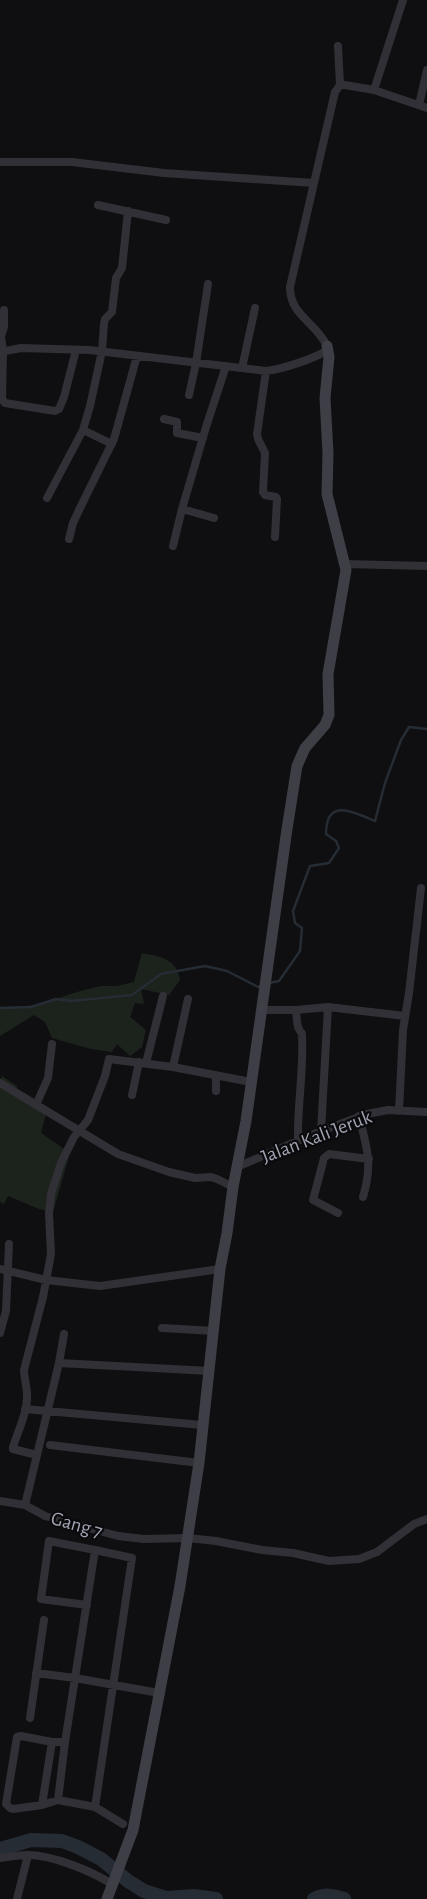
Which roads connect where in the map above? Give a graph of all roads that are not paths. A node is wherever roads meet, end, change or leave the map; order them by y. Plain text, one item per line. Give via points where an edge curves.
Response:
1 (403, 0) edge
2 (338, 46) dead end
3 (427, 70) edge
4 (340, 85) junction
5 (374, 90) junction
6 (423, 106) edge
7 (0, 162) edge
8 (314, 183) junction
9 (98, 205) dead end
10 (128, 211) junction
11 (166, 220) dead end
12 (208, 284) dead end
13 (255, 308) dead end
14 (4, 310) dead end
15 (328, 348) junction
16 (76, 350) junction
17 (102, 351) junction
18 (2, 352) edge
19 (137, 356) junction
20 (196, 362) junction
21 (226, 366) junction
22 (242, 368) junction
23 (266, 371) junction
24 (188, 395) dead end
25 (164, 419) dead end
26 (83, 430) junction
27 (203, 438) junction
28 (112, 444) junction
29 (47, 498) dead end
30 (182, 509) junction
31 (214, 518) dead end
32 (275, 537) dead end
33 (69, 539) dead end
34 (173, 546) dead end
35 (345, 564) junction
36 (427, 566) edge
37 (421, 888) dead end
38 (163, 996) dead end
39 (188, 999) dead end
40 (328, 1007) junction
41 (261, 1010) junction
42 (296, 1010) junction
43 (405, 1016) junction
44 (52, 1044) dead end
45 (142, 1063) junction
46 (173, 1067) junction
47 (216, 1076) junction
48 (0, 1082) edge
49 (251, 1082) junction
50 (216, 1091) dead end
51 (132, 1095) dead end
52 (36, 1105) junction
53 (399, 1111) junction
54 (427, 1112) edge
55 (358, 1116) junction
56 (80, 1131) junction
57 (321, 1131) junction
58 (298, 1141) junction
59 (369, 1158) junction
60 (234, 1178) junction
61 (363, 1197) dead end
62 (338, 1213) dead end
63 (9, 1244) dead end
64 (4, 1269) edge
65 (220, 1269) junction
66 (46, 1280) junction
67 (162, 1328) dead end
68 (214, 1330) junction
69 (0, 1334) edge
70 (64, 1334) dead end
71 (63, 1363) junction
72 (210, 1371) junction
73 (25, 1409) junction
74 (46, 1412) junction
75 (202, 1425) junction
76 (50, 1446) dead end
77 (37, 1455) junction
78 (198, 1463) junction
79 (0, 1501) edge
80 (25, 1505) junction
81 (427, 1519) edge
82 (188, 1538) junction
83 (95, 1550) junction
84 (88, 1606) junction
85 (44, 1620) dead end
86 (36, 1673) junction
87 (75, 1678) junction
88 (113, 1685) junction
89 (159, 1693) junction
90 (30, 1718) dead end
91 (52, 1742) junction
92 (65, 1742) junction
93 (58, 1800) junction
94 (42, 1805) junction
95 (95, 1807) junction
96 (123, 1824) dead end
97 (28, 1855) junction
98 (0, 1858) edge
99 (113, 1880) junction
100 (17, 1899) edge
101 (107, 1899) edge

1 - 5 street
2 - 4 street
3 - 6 street
4 - 5 street
4 - 8 street via 335,92
5 - 6 street
7 - 8 street via 72,162 164,173
8 - 15 street via 290,295 294,307 318,331
9 - 10 street
10 - 11 street
10 - 17 street via 122,268 116,278 112,312 105,319
12 - 20 street
13 - 22 street
14 - 18 street
15 - 23 street via 320,355
15 - 35 street via 325,398 327,494
16 - 17 street
16 - 18 street via 21,348
16 - 18 street via 61,407 57,411 3,401
17 - 19 street
17 - 26 street
19 - 20 street
19 - 28 street
20 - 21 street
20 - 24 street
21 - 22 street
21 - 27 street
22 - 23 street
23 - 32 street via 257,434 265,453 263,492 277,499
25 - 27 street via 177,422 178,433
26 - 28 street
26 - 29 street
27 - 30 street
28 - 33 street via 73,523
30 - 31 street
30 - 34 street
35 - 36 street
35 - 41 street via 328,674 329,715 325,725 305,748 297,766
37 - 43 street
38 - 45 street
39 - 46 street
40 - 42 street
40 - 43 street
40 - 57 street
41 - 42 street
41 - 49 street
42 - 58 street via 302,1033
43 - 53 street
44 - 52 street via 48,1078
45 - 46 street
45 - 51 street
45 - 56 street via 109,1059 88,1120
46 - 47 street
47 - 49 street
47 - 50 street
48 - 52 street
49 - 60 street
52 - 56 street
53 - 54 street, Jalan Kali Jeruk
53 - 55 street, Jalan Kali Jeruk
55 - 57 street, Jalan Kali Jeruk
55 - 59 street
56 - 60 street via 118,1154 148,1165 186,1176
56 - 66 street via 69,1146 51,1194 51,1254
57 - 58 street, Jalan Kali Jeruk
58 - 60 street, Jalan Kali Jeruk
59 - 61 street via 369,1175
59 - 62 street via 329,1154 324,1158 313,1200
60 - 65 street
63 - 64 street
64 - 66 street
64 - 69 street via 6,1311
65 - 66 street via 109,1286
65 - 68 street
66 - 73 street via 24,1370 28,1392
67 - 68 street
68 - 72 street
70 - 71 street, Gang 7
71 - 72 street
71 - 74 street, Gang 7
72 - 75 street
73 - 74 street
73 - 77 street via 12,1448
74 - 75 street
74 - 77 street, Gang 7
75 - 78 street
76 - 78 street
77 - 80 street, Gang 7
78 - 82 street
79 - 80 street
80 - 82 street, Gang 7 via 46,1516 118,1536
81 - 82 street, Gang 7 via 414,1524 377,1552 359,1559 329,1560
82 - 89 street
83 - 84 street
83 - 84 street via 49,1541 39,1599
83 - 88 street via 132,1558
84 - 87 street
85 - 86 street
86 - 87 street
86 - 90 street
87 - 88 street
87 - 92 street
88 - 89 street
88 - 95 street
89 - 99 street via 133,1830
91 - 92 street
91 - 94 street
91 - 94 street via 17,1737 6,1804 13,1809
92 - 93 street
93 - 94 street
93 - 95 street
95 - 96 street
97 - 98 street
97 - 99 street via 58,1861
97 - 100 street
99 - 101 street

